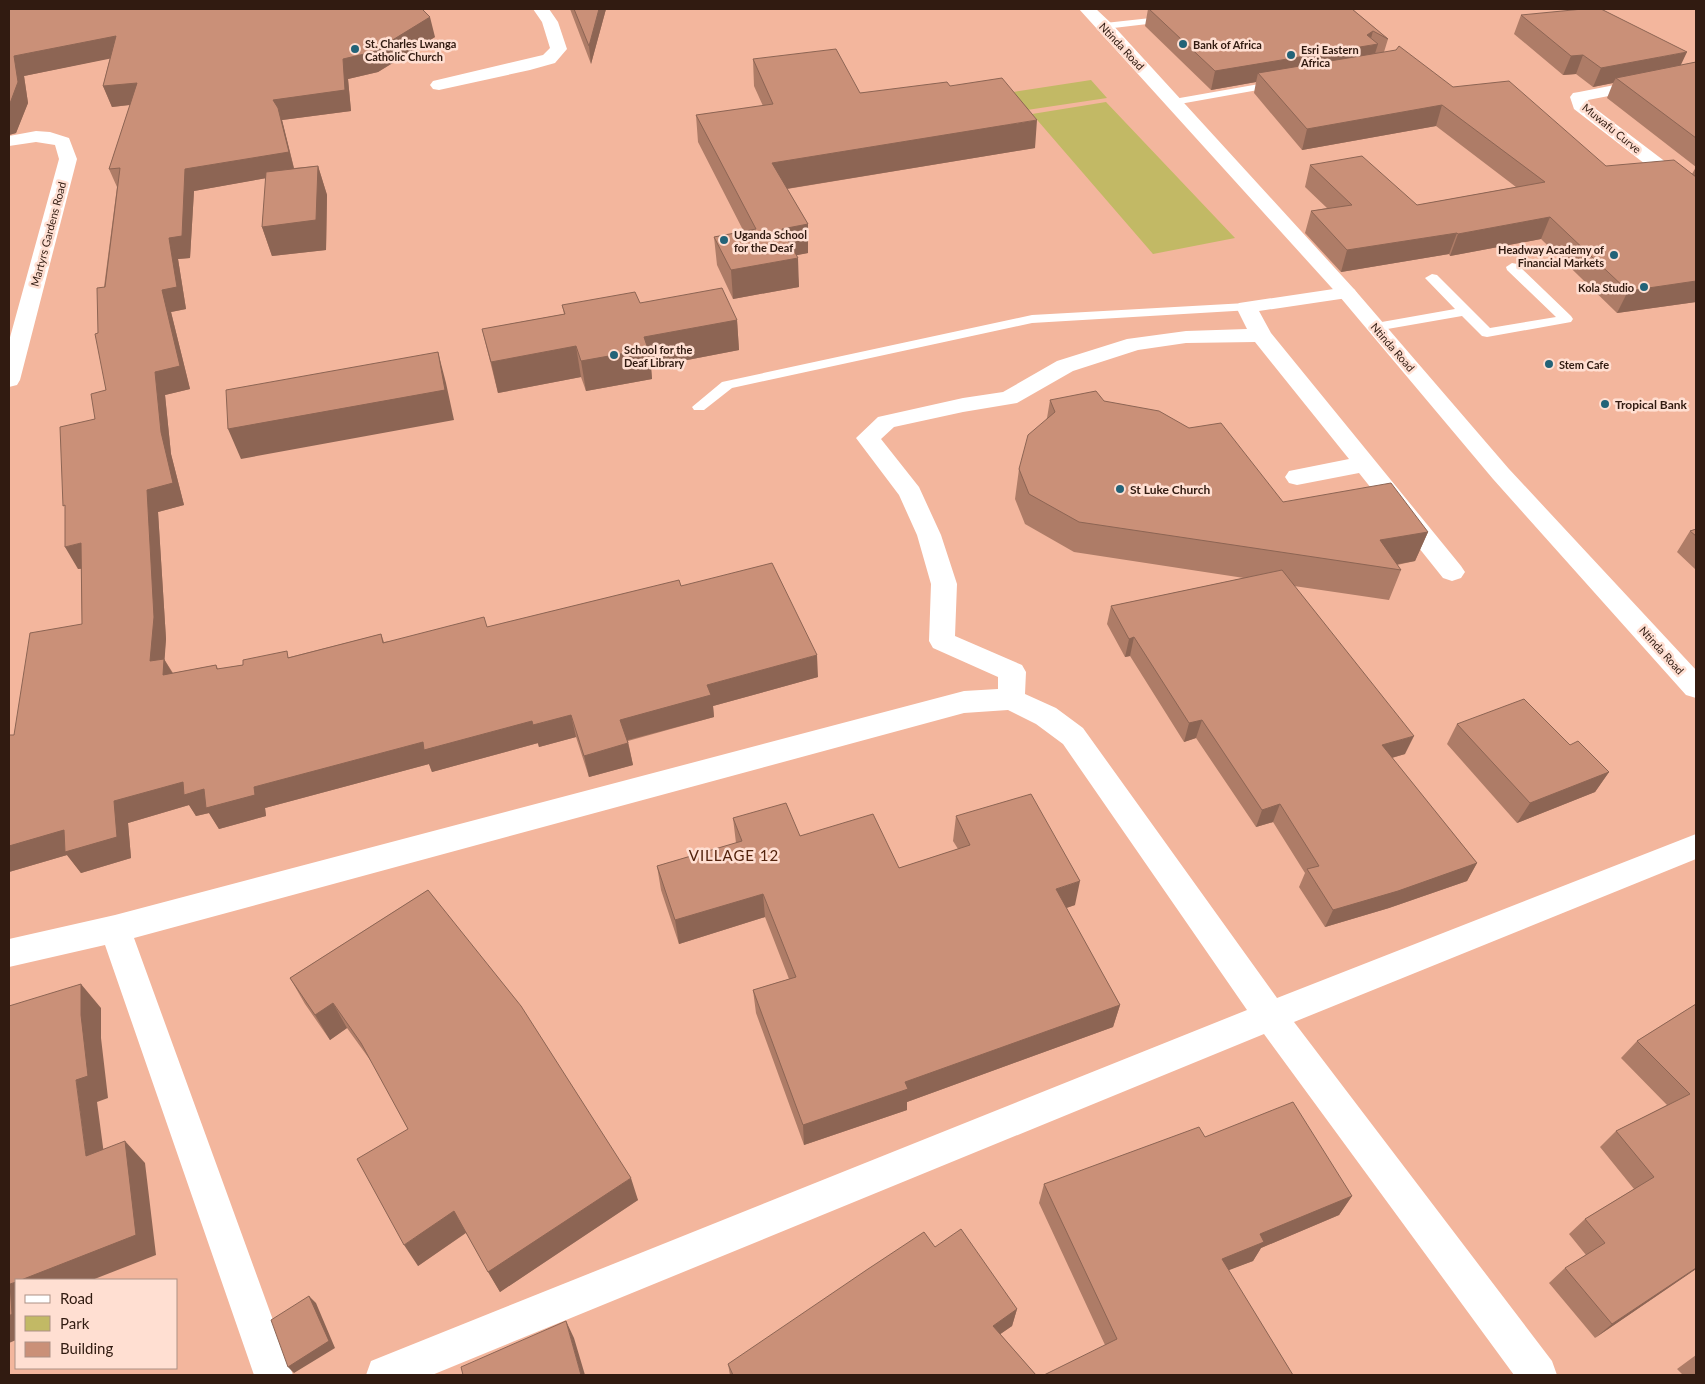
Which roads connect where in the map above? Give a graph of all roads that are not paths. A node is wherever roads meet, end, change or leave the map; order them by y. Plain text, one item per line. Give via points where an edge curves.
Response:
1 (541, 9) edge
2 (1087, 9) edge
3 (1183, 17) edge
4 (1105, 26) junction
5 (1696, 74) edge
6 (1289, 82) edge
7 (439, 85) dead end
8 (1174, 102) junction
9 (9, 141) edge
10 (1696, 194) edge
11 (1512, 267) dead end
12 (1432, 278) dead end
13 (1347, 293) junction
14 (1246, 307) junction
15 (1465, 311) junction
16 (1376, 327) junction
17 (1261, 335) junction
18 (9, 380) edge
19 (699, 407) dead end
20 (1365, 464) junction
21 (1297, 477) dead end
22 (1452, 572) dead end
23 (1696, 688) edge
24 (1011, 699) junction
25 (1696, 846) edge
26 (115, 929) junction
27 (9, 953) edge
28 (1270, 1016) junction
29 (402, 1372) edge
30 (273, 1375) edge
31 (1538, 1375) edge

1 - 7 street via 550,22 559,49 549,59
2 - 4 street, Ntinda Road
3 - 4 lane
4 - 8 street, Ntinda Road
5 - 10 street, Muwafu Curve via 1579,97 1580,105
6 - 8 lane
8 - 13 street, Ntinda Road
9 - 18 street, Martyrs Gardens Road via 36,136 54,138 63,142 68,159
11 - 15 lane via 1566,320 1487,333
12 - 15 lane
13 - 14 street
13 - 16 street, Ntinda Road
14 - 17 street
14 - 19 lane via 1032,319 727,385
15 - 16 lane
16 - 23 street, Ntinda Road via 1501,474
17 - 20 street
17 - 24 street via 1186,337 1135,344 1064,366 1009,398 962,404 886,422 868,438 910,493 929,535 944,584 942,641 1012,672
20 - 21 street
20 - 22 street
24 - 26 street via 964,702
24 - 28 street via 1046,716 1073,736
25 - 28 street
26 - 27 street
26 - 30 street
28 - 29 street
28 - 31 street

